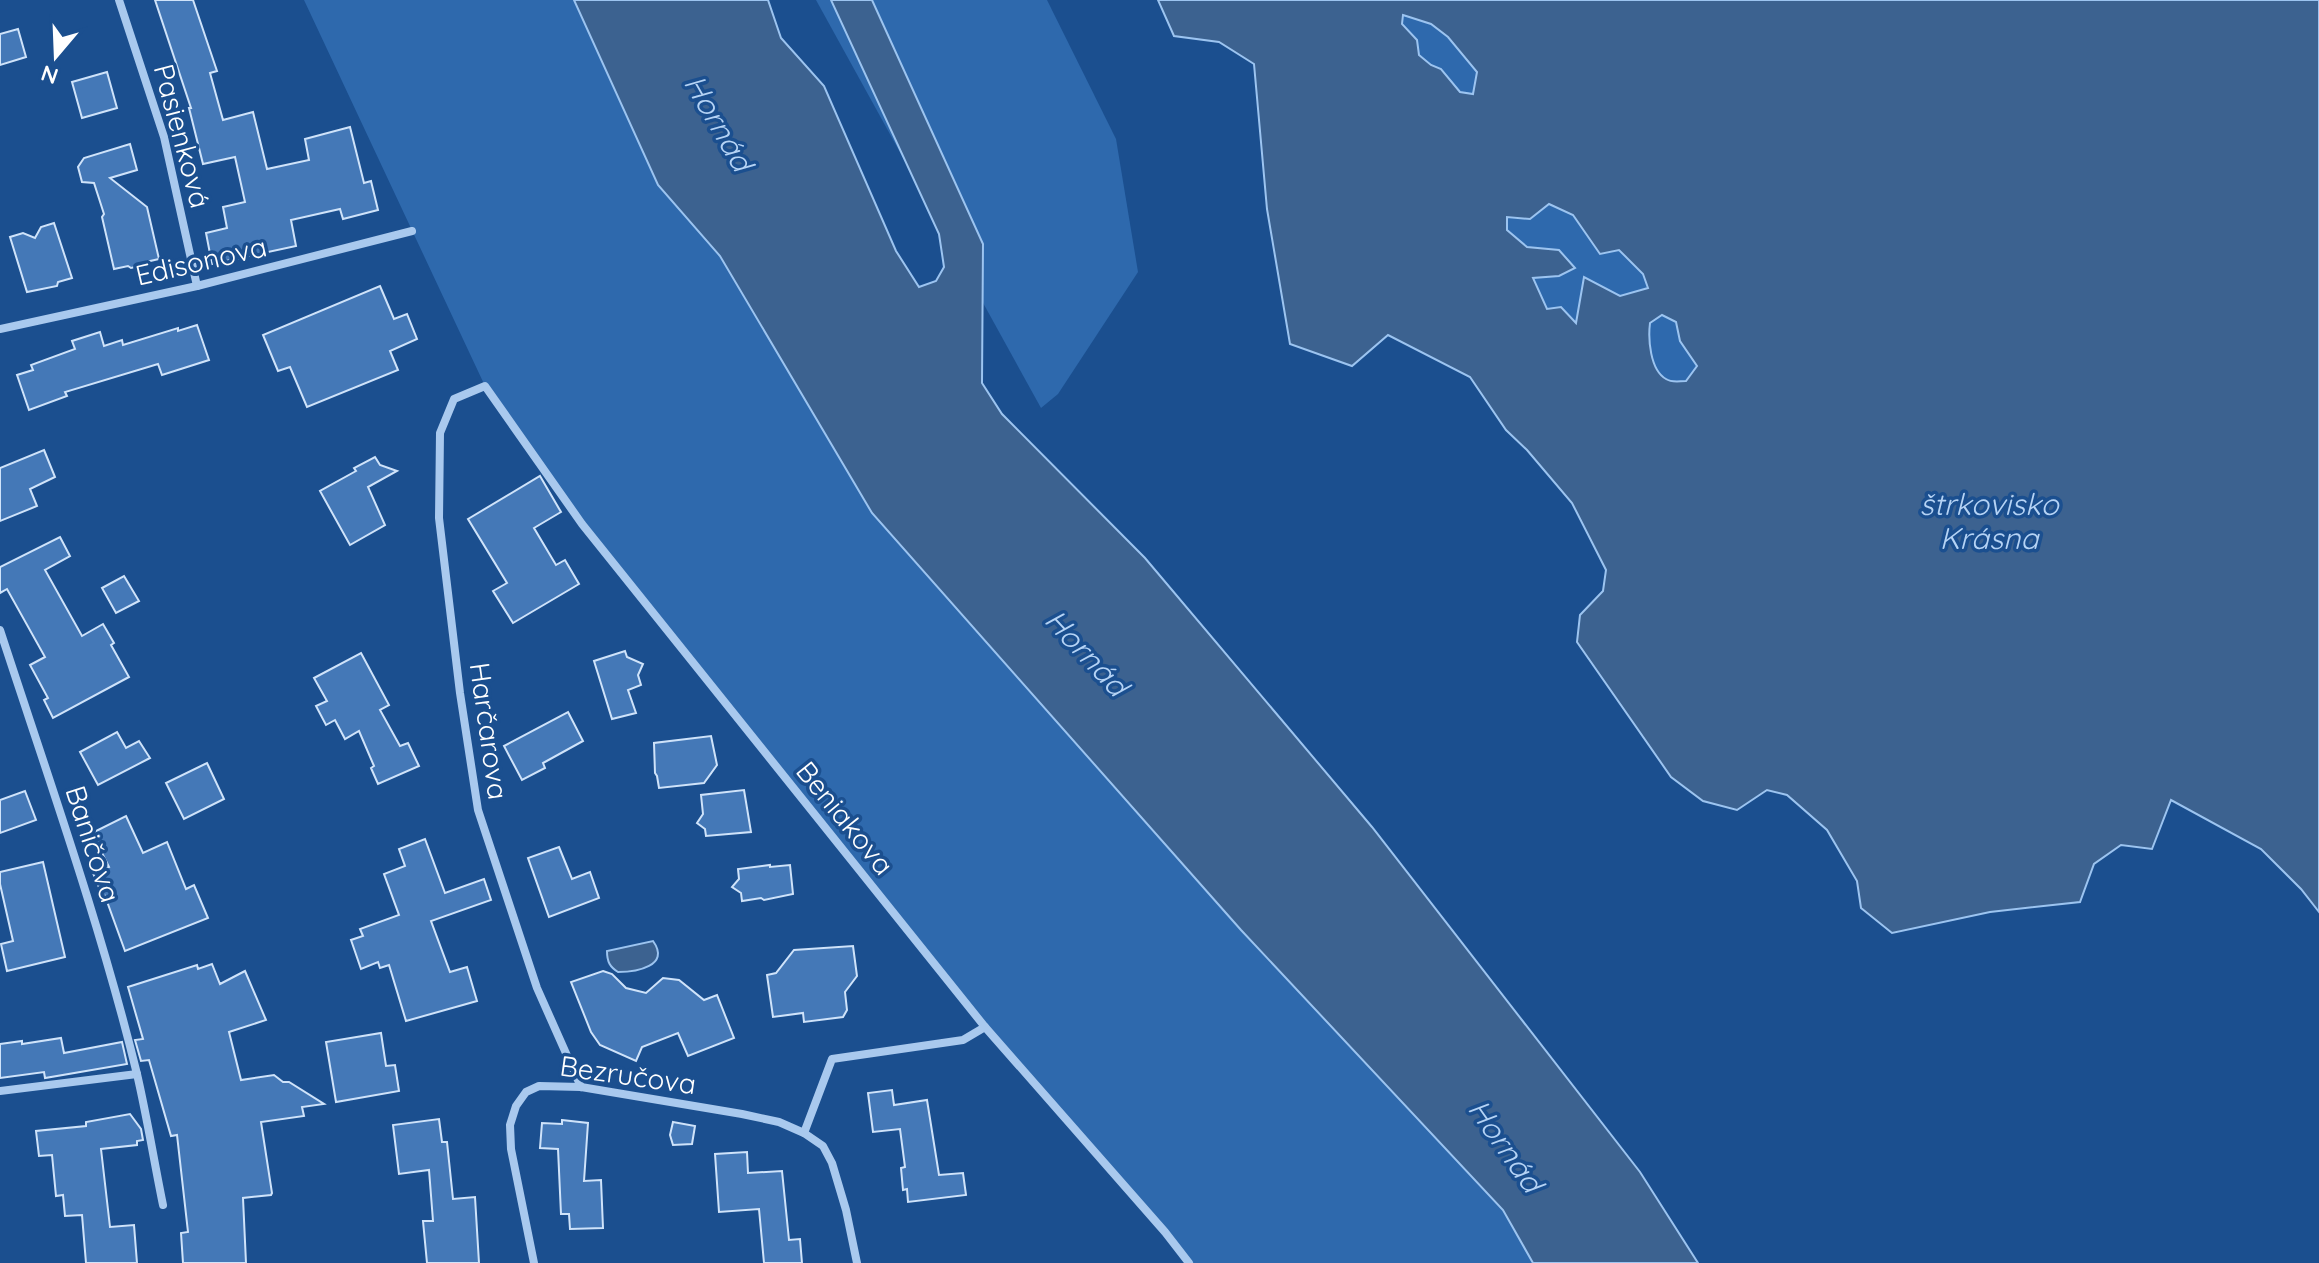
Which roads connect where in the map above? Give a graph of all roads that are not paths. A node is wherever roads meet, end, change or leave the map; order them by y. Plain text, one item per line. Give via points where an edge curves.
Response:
1 (119, 0) edge
2 (412, 231) dead end
3 (197, 286) junction
4 (0, 329) edge
5 (485, 386) joint
6 (0, 630) edge
7 (985, 1027) junction
8 (137, 1074) junction
9 (581, 1087) junction
10 (0, 1091) edge
11 (804, 1133) junction
12 (163, 1205) dead end
13 (534, 1263) edge
14 (857, 1263) edge
15 (1189, 1263) edge

1 - 3 street, Pasienková via 164,137
2 - 3 street, Edisonova
3 - 4 street, Edisonova
5 - 7 street, Beniakova via 582,524
5 - 9 street, Harčarova via 454,399 440,433 439,518 460,693 478,810 537,988
6 - 8 street, Baničova via 81,875
7 - 11 street via 963,1040 832,1059
7 - 15 street, Beniakova
8 - 10 street
8 - 12 street, Baničova
9 - 11 street, Bezručova via 742,1114
9 - 13 street, Bezručova via 539,1086 526,1092 510,1125
11 - 14 street, Bezručova via 823,1146 832,1163

